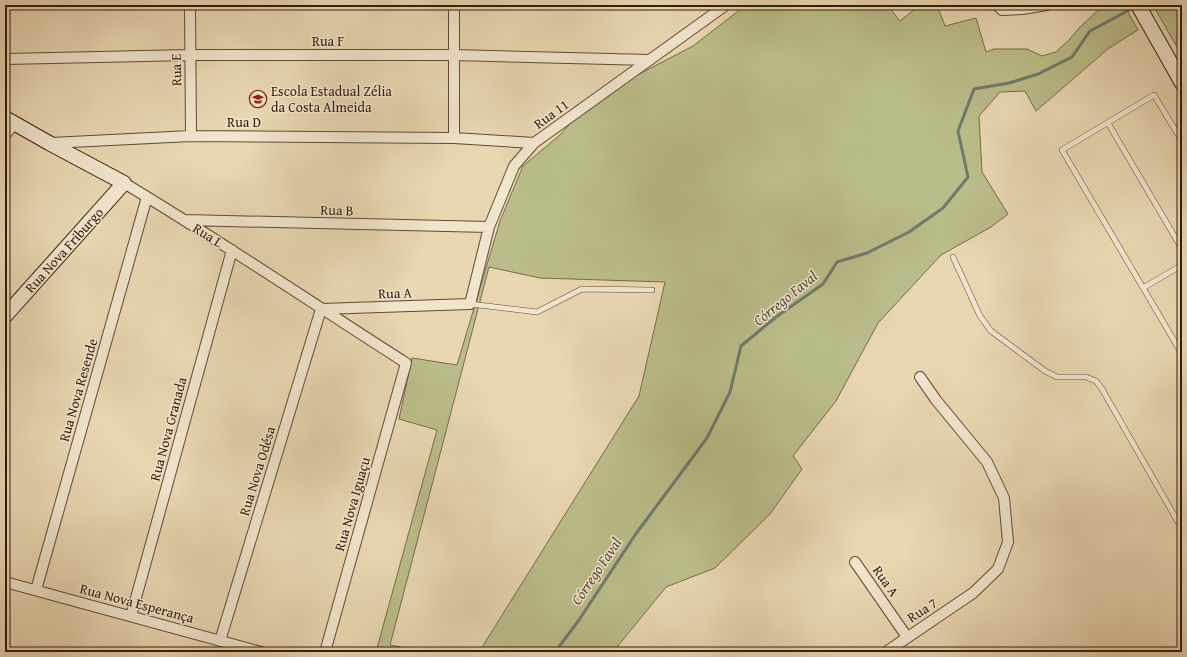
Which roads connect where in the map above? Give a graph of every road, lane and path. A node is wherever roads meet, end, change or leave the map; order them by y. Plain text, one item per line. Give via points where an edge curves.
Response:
1 (190, 5) edge
2 (454, 5) edge
3 (726, 5) edge
4 (998, 5) edge
5 (1047, 5) edge
6 (1138, 5) edge
7 (190, 55) junction
8 (454, 55) junction
9 (5, 59) edge
10 (650, 60) junction
11 (1182, 83) edge
12 (10, 120) edge
13 (1108, 123) junction
14 (5, 135) edge
15 (191, 136) junction
16 (454, 138) junction
17 (1182, 141) edge
18 (49, 143) junction
19 (534, 143) junction
20 (124, 183) junction
21 (147, 197) junction
22 (183, 220) junction
23 (489, 227) junction
24 (1182, 249) edge
25 (232, 250) junction
26 (953, 257) dead end
27 (1182, 265) edge
28 (1143, 288) junction
29 (652, 290) dead end
30 (470, 304) junction
31 (321, 309) junction
32 (5, 316) edge
33 (1182, 354) edge
34 (406, 363) joint
35 (920, 377) dead end
36 (1182, 529) edge
37 (855, 562) dead end
38 (5, 582) edge
39 (36, 590) junction
40 (131, 616) junction
41 (907, 636) junction
42 (220, 641) junction
43 (261, 652) edge
44 (325, 652) edge
45 (886, 652) edge

1 - 7 street, Rua E
2 - 8 street
3 - 10 street, Rua 11
4 - 5 street via 1002,10
6 - 11 street
7 - 8 street, Rua F
7 - 9 street, Rua F
7 - 15 street, Rua E
8 - 10 street, Rua F
8 - 16 street
10 - 19 street, Rua 11
12 - 14 street
12 - 18 street, Rua L
13 - 17 lane via 1154,95
13 - 24 lane
13 - 28 lane via 1062,150
15 - 16 street, Rua D
15 - 18 street, Rua D
16 - 19 street, Rua D
18 - 20 street, Rua L
19 - 23 street, Rua 11 via 514,166
20 - 21 street, Rua L
20 - 32 street, Rua Nova Friburgo
21 - 22 street, Rua L
21 - 39 street, Rua Nova Resende
22 - 23 street, Rua B
22 - 25 street, Rua L
23 - 30 street, Rua 11
25 - 31 street, Rua L
25 - 40 street, Rua Nova Granada
26 - 36 lane via 980,316 992,331 1045,371 1058,377 1086,377 1096,381
27 - 28 lane
28 - 33 lane
29 - 30 lane via 582,290 537,312
30 - 31 street, Rua A
31 - 34 street, Rua L
31 - 42 street, Rua Nova Odésa
34 - 44 street, Rua Nova Iguaçu
35 - 41 street, Rua 7 via 987,462 1004,498 1008,542 998,569 973,593
37 - 41 street, Rua A
38 - 39 street, Rua Nova Esperança
39 - 40 street, Rua Nova Esperança
40 - 42 street, Rua Nova Esperança
41 - 45 street, Rua 7
42 - 43 street, Rua Nova Esperança

